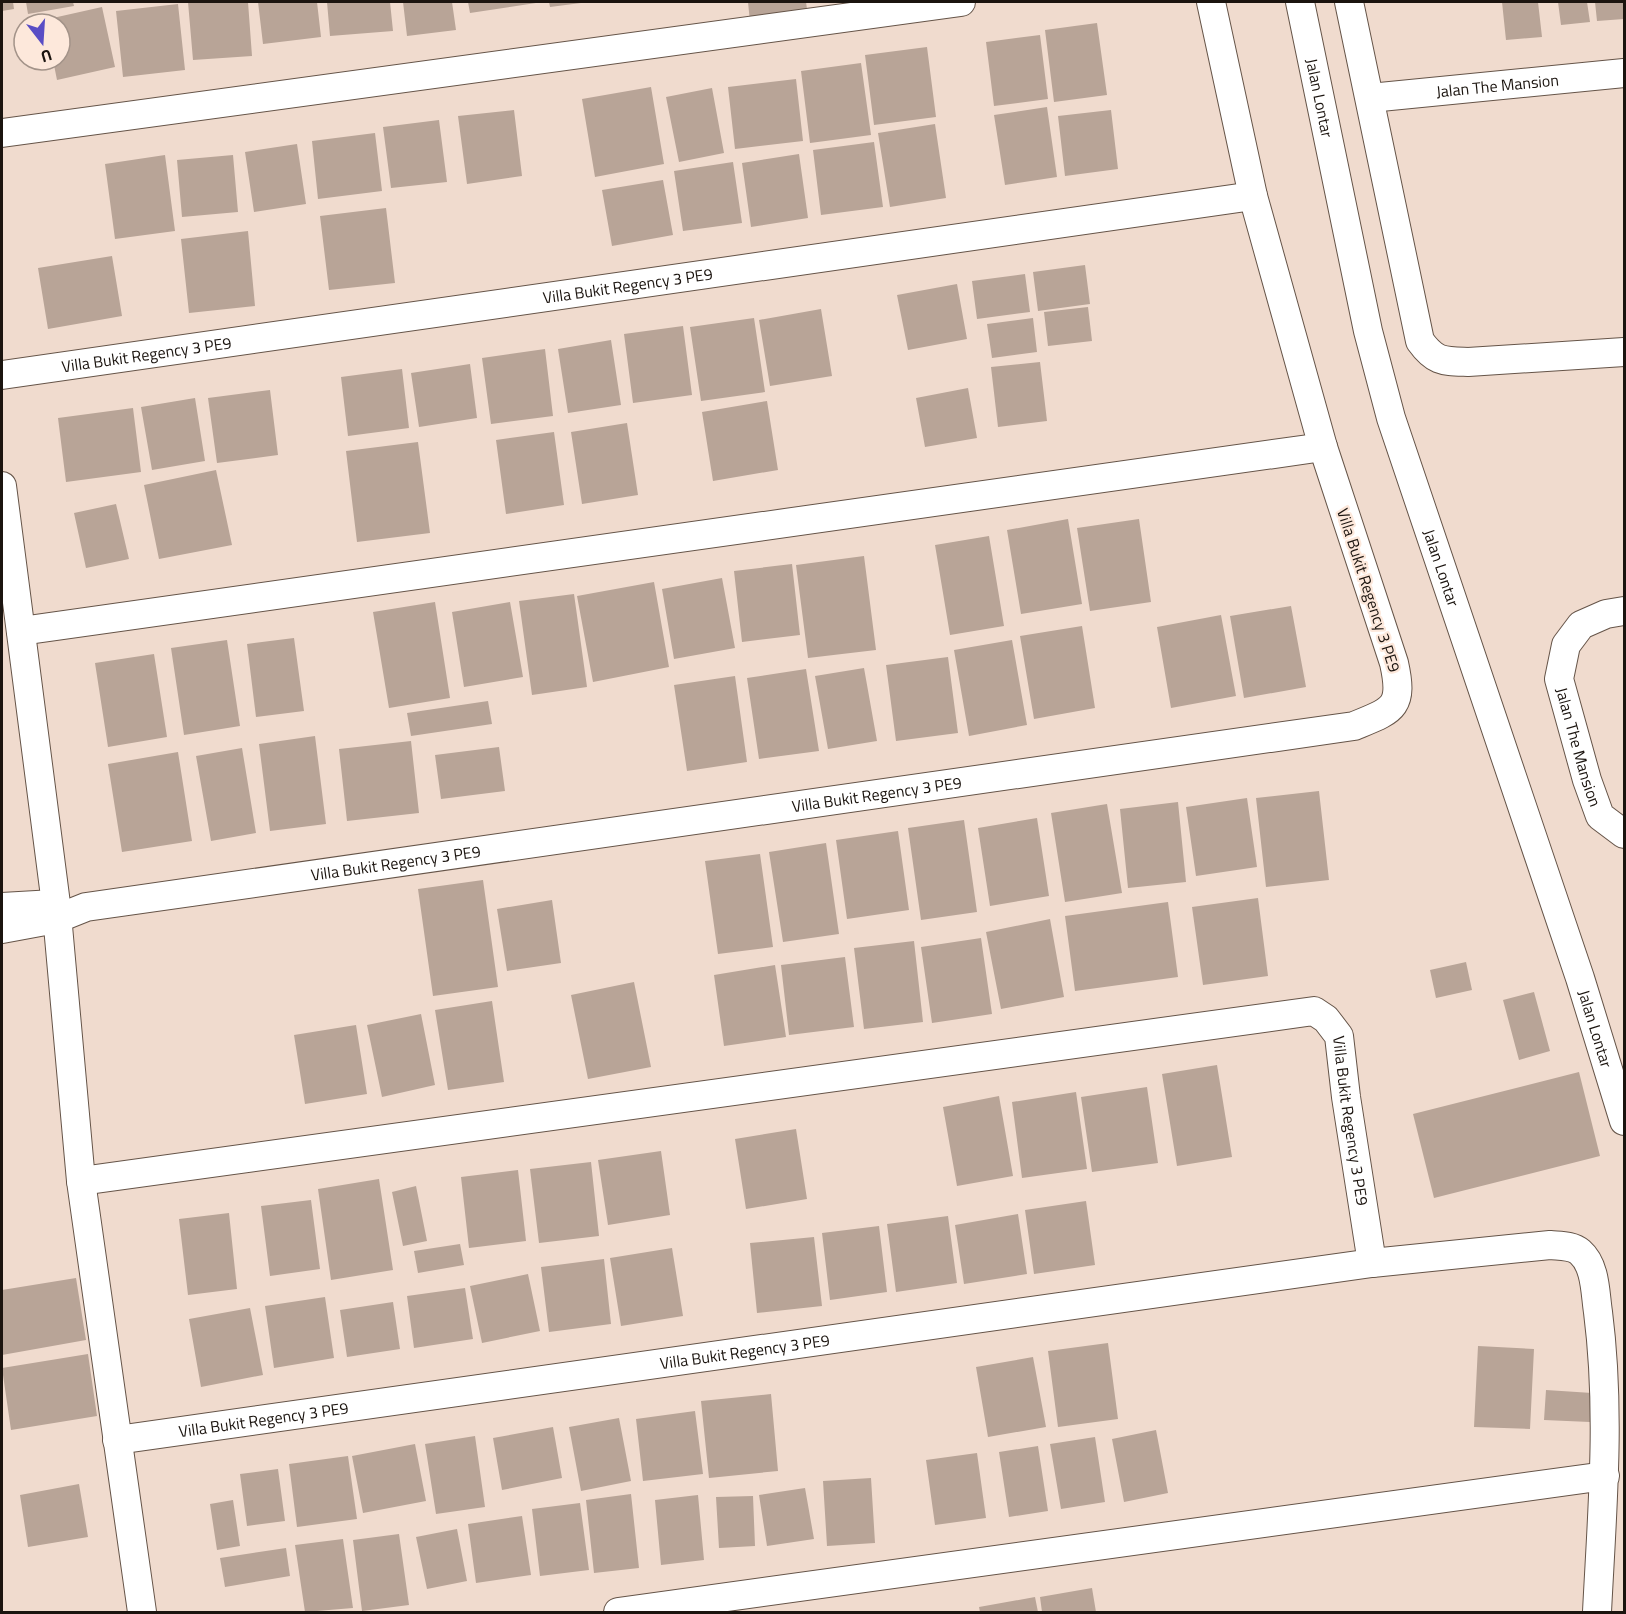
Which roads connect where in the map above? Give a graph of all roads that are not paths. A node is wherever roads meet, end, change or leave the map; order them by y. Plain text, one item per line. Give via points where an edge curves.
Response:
1 (961, 2) edge
2 (1211, 2) edge
3 (1300, 2) edge
4 (1349, 2) edge
5 (1624, 73) edge
6 (1370, 98) junction
7 (2, 133) edge
8 (1253, 196) junction
9 (1624, 352) edge
10 (2, 375) edge
11 (1323, 447) junction
12 (2, 486) edge
13 (1624, 611) edge
14 (21, 631) junction
15 (1624, 834) edge
16 (2, 907) edge
17 (56, 911) junction
18 (2, 929) edge
19 (1624, 1121) edge
20 (81, 1181) junction
21 (1372, 1263) junction
22 (117, 1440) junction
23 (1605, 1476) junction
24 (142, 1612) edge
25 (618, 1612) edge
26 (1597, 1612) edge

1 - 7 street
2 - 8 street, Villa Bukit Regency 3 PE9
3 - 19 street, Jalan Lontar via 1368,331 1391,418 1580,978
4 - 6 street
5 - 6 street, Jalan The Mansion
6 - 9 street via 1420,340 1431,356 1447,362 1468,362
8 - 10 street, Villa Bukit Regency 3 PE9
8 - 11 street, Villa Bukit Regency 3 PE9
11 - 14 street
11 - 17 street, Villa Bukit Regency 3 PE9 via 1400,687 1393,706 1354,726
12 - 14 street
13 - 15 street, Jalan The Mansion via 1581,625 1566,645 1559,679 1600,816
14 - 17 street
16 - 17 street, Villa Bukit Regency 3 PE9
17 - 18 street, Villa Bukit Regency 3 PE9
17 - 20 street
20 - 21 street, Villa Bukit Regency 3 PE9 via 1314,1011 1339,1036
20 - 22 street
21 - 22 street, Villa Bukit Regency 3 PE9
21 - 23 street, Villa Bukit Regency 3 PE9 via 1550,1245 1580,1252 1592,1271 1604,1359
22 - 24 street
23 - 25 street
23 - 26 street, Villa Bukit Regency 3 PE9

